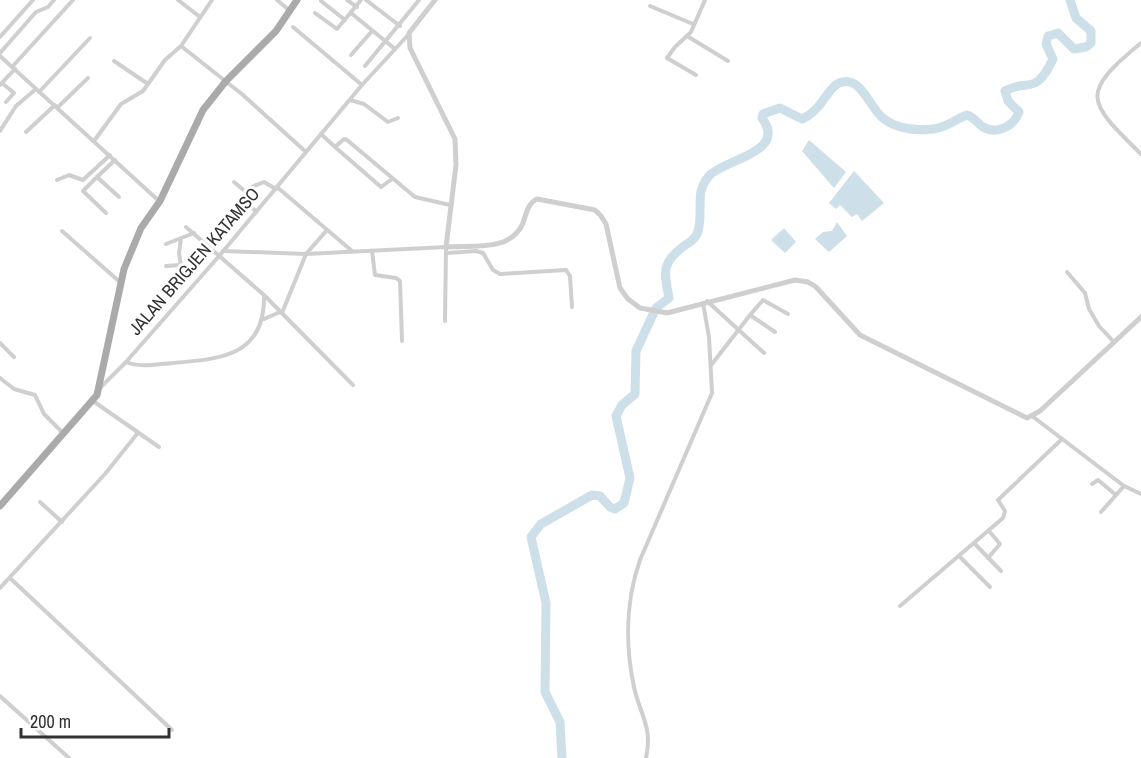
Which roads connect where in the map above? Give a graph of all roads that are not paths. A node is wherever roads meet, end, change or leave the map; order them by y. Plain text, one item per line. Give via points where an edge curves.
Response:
1 (33, 0) edge
2 (54, 0) edge
3 (73, 0) edge
4 (178, 0) edge
5 (212, 0) edge
6 (277, 0) edge
7 (297, 0) edge
8 (347, 0) edge
9 (361, 0) edge
10 (366, 0) edge
11 (419, 0) edge
12 (435, 0) edge
13 (705, 0) edge
14 (321, 1) edge
15 (650, 6) dead end
16 (357, 7) junction
17 (290, 11) junction
18 (315, 13) dead end
19 (351, 13) junction
20 (200, 17) junction
21 (345, 20) junction
22 (693, 24) junction
23 (400, 26) junction
24 (293, 27) dead end
25 (372, 31) junction
26 (409, 33) junction
27 (0, 36) edge
28 (687, 36) junction
29 (90, 38) dead end
30 (387, 42) junction
31 (1141, 42) edge
32 (181, 46) junction
33 (395, 49) junction
34 (0, 54) edge
35 (351, 55) dead end
36 (114, 61) dead end
37 (728, 61) dead end
38 (365, 66) dead end
39 (13, 68) junction
40 (696, 75) dead end
41 (88, 78) dead end
42 (226, 81) junction
43 (1, 84) edge
44 (148, 84) junction
45 (362, 85) junction
46 (38, 91) junction
47 (350, 100) junction
48 (6, 102) dead end
49 (56, 106) junction
50 (398, 118) dead end
51 (0, 131) edge
52 (26, 132) dead end
53 (321, 134) junction
54 (94, 141) junction
55 (335, 147) junction
56 (306, 152) junction
57 (1141, 154) edge
58 (110, 155) junction
59 (115, 160) junction
60 (97, 177) junction
61 (392, 179) junction
62 (57, 180) dead end
63 (234, 182) dead end
64 (276, 188) junction
65 (247, 193) junction
66 (119, 197) dead end
67 (160, 201) junction
68 (450, 205) junction
69 (256, 212) junction
70 (106, 213) dead end
71 (186, 227) dead end
72 (327, 230) junction
73 (62, 231) dead end
74 (194, 233) junction
75 (181, 238) junction
76 (166, 244) dead end
77 (446, 250) junction
78 (372, 251) junction
79 (352, 252) junction
80 (222, 253) junction
81 (306, 254) junction
82 (180, 265) junction
83 (166, 266) dead end
84 (182, 272) dead end
85 (1067, 272) dead end
86 (121, 283) junction
87 (264, 295) junction
88 (704, 302) junction
89 (572, 307) dead end
90 (281, 312) junction
91 (788, 314) dead end
92 (750, 315) junction
93 (1141, 317) edge
94 (263, 320) junction
95 (445, 321) dead end
96 (738, 330) junction
97 (775, 332) dead end
98 (402, 341) dead end
99 (1113, 341) junction
100 (0, 343) edge
101 (764, 353) dead end
102 (14, 357) dead end
103 (126, 362) junction
104 (712, 364) junction
105 (0, 378) edge
106 (353, 385) dead end
107 (94, 398) junction
108 (1032, 416) junction
109 (64, 433) junction
110 (137, 434) junction
111 (1062, 439) junction
112 (159, 447) dead end
113 (1092, 484) dead end
114 (1124, 486) junction
115 (1141, 494) edge
116 (1116, 495) junction
117 (40, 502) dead end
118 (1, 504) edge
119 (1101, 512) dead end
120 (62, 522) junction
121 (989, 531) junction
122 (975, 544) junction
123 (960, 557) junction
124 (988, 558) junction
125 (1001, 571) dead end
126 (10, 578) junction
127 (990, 586) dead end
128 (0, 588) edge
129 (900, 606) dead end
130 (0, 696) edge
131 (172, 730) dead end
132 (69, 758) edge
133 (646, 758) edge

1 - 27 street
2 - 34 street via 35,13
3 - 39 street
4 - 20 street
5 - 20 street
6 - 17 street
7 - 17 main road
8 - 16 street
9 - 16 street
10 - 23 street
11 - 23 street
12 - 26 street
13 - 22 street
14 - 21 street
15 - 22 street
16 - 19 street
17 - 42 main road via 276,31
18 - 21 street via 336,28
19 - 21 street
19 - 25 street
20 - 32 street
22 - 28 street
23 - 30 street
24 - 45 street
25 - 30 street
25 - 35 street
26 - 33 street, JALAN BRIGJEN KATAMSO
26 - 68 street via 411,54 455,139
28 - 37 street
28 - 40 street via 667,59
29 - 46 street
30 - 33 street
30 - 38 street
31 - 57 street via 1110,68 1096,101 1101,112
32 - 42 street
32 - 44 street via 170,54
33 - 45 street, JALAN BRIGJEN KATAMSO
34 - 39 street
36 - 44 street
39 - 43 street
39 - 46 street
41 - 49 street
42 - 56 street
42 - 67 main road via 199,117
43 - 48 street via 14,93
44 - 54 street via 121,104
45 - 47 street, JALAN BRIGJEN KATAMSO
46 - 49 street
46 - 51 street via 16,106
47 - 50 street via 364,104 388,122
47 - 53 street, JALAN BRIGJEN KATAMSO
49 - 52 street
49 - 54 street
53 - 55 street
53 - 56 street, JALAN BRIGJEN KATAMSO
54 - 58 street
55 - 61 street via 381,187
55 - 61 street via 347,140
56 - 64 street, JALAN BRIGJEN KATAMSO
58 - 59 street
58 - 62 street via 83,180 69,175
59 - 60 street
59 - 67 street
60 - 66 street
60 - 70 street via 83,191
61 - 68 street via 416,197
63 - 65 street
64 - 65 street via 260,182
64 - 69 street, JALAN BRIGJEN KATAMSO
64 - 72 street
65 - 69 street via 248,204
67 - 86 main road via 134,242
68 - 77 street
69 - 80 street, JALAN BRIGJEN KATAMSO
71 - 74 street
72 - 79 street
72 - 81 street
73 - 86 street
74 - 75 street
74 - 80 street
75 - 76 street
75 - 82 street
77 - 78 street
77 - 88 street via 511,240 537,199 595,210 604,220 620,288 628,299 640,308 667,313
77 - 89 street via 483,253 494,272 500,273 566,270
77 - 95 street
78 - 79 street
78 - 98 street via 375,275 400,281
79 - 81 street
80 - 81 street
80 - 87 street
80 - 103 street, JALAN BRIGJEN KATAMSO
81 - 90 street
82 - 83 street
82 - 84 street
85 - 99 street via 1085,293 1089,309
86 - 107 main road
87 - 90 street
87 - 94 street
88 - 96 street
88 - 104 street
88 - 108 street via 786,281 808,282 860,335 1022,416
90 - 94 street
90 - 106 street
91 - 92 street via 763,300
92 - 96 street
92 - 97 street
93 - 99 street
94 - 103 street via 249,343 228,356 138,366
96 - 101 street
96 - 104 street
99 - 108 street
100 - 102 street
103 - 107 street, JALAN BRIGJEN KATAMSO
104 - 133 street via 712,393 631,585 627,609 633,685 650,742
105 - 109 street via 14,389 35,395 44,414
107 - 109 main road, JALAN BRIGJEN KATAMSO
107 - 110 street
108 - 111 street
109 - 118 main road, JALAN BRIGJEN KATAMSO
110 - 112 street
110 - 120 street
111 - 114 street
111 - 121 street via 998,500 1005,513
113 - 116 street via 1098,480
114 - 115 street
114 - 116 street
116 - 119 street
117 - 120 street
120 - 126 street
121 - 122 street
121 - 124 street via 1000,544
122 - 123 street
122 - 124 street
123 - 127 street
123 - 129 street
124 - 125 street
126 - 128 street
126 - 131 street
130 - 132 street

